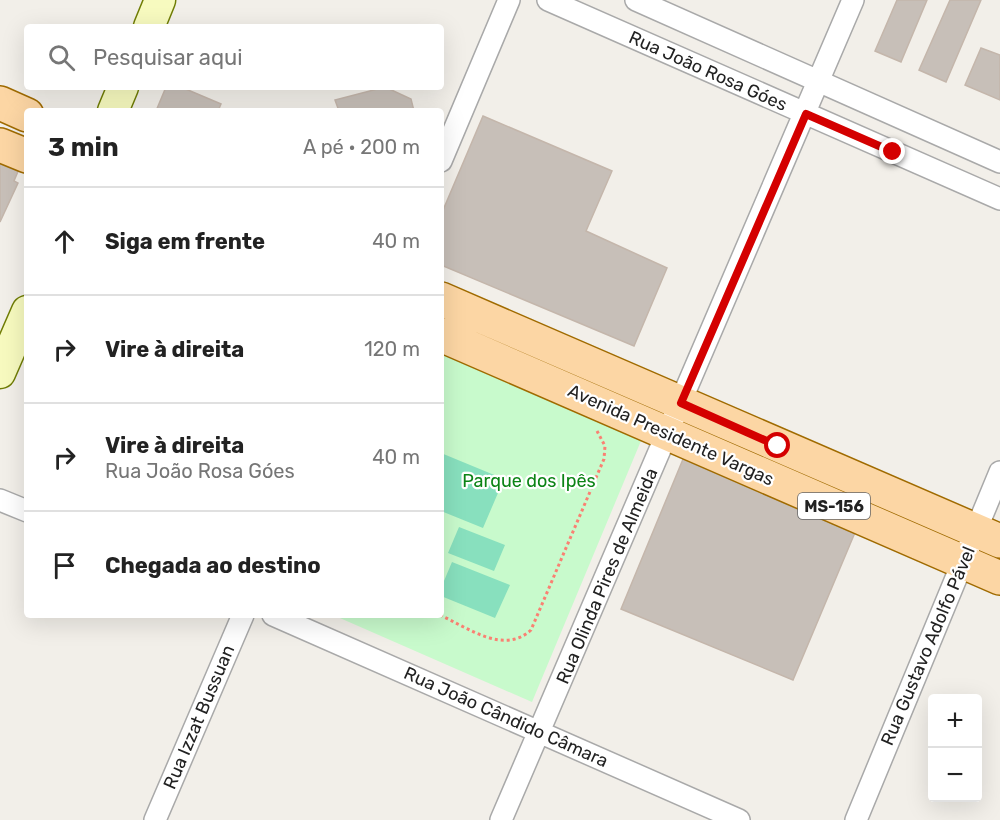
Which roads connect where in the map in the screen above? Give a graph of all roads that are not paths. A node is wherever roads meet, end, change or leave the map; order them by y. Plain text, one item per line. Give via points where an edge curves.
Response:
1 (160, 0) edge
2 (509, 0) edge
3 (548, 0) edge
4 (636, 0) edge
5 (853, 0) edge
6 (150, 24) edge
7 (819, 82) junction
8 (122, 90) edge
9 (0, 104) edge
10 (114, 108) edge
11 (24, 114) edge
12 (806, 114) junction
13 (0, 145) edge
14 (444, 154) edge
15 (24, 155) edge
16 (1000, 162) edge
17 (1000, 199) edge
18 (444, 300) edge
19 (24, 318) edge
20 (444, 336) edge
21 (0, 373) edge
22 (681, 403) junction
23 (668, 434) junction
24 (1000, 472) edge
25 (0, 500) edge
26 (24, 510) edge
27 (988, 535) edge
28 (963, 562) junction
29 (1000, 578) edge
30 (242, 618) edge
31 (280, 618) edge
32 (540, 732) junction
33 (155, 820) edge
34 (501, 820) edge
35 (740, 820) edge
36 (856, 820) edge

1 - 6 street
2 - 14 street
3 - 12 street, Rua João Rosa Góes
4 - 7 street, Rua João Rosa Góes
5 - 7 street, Rua Olinda Pires de Almeida
7 - 12 street, Rua Olinda Pires de Almeida
7 - 16 street, Rua João Rosa Góes
8 - 10 street
9 - 11 main road
12 - 17 street, Rua João Rosa Góes
12 - 22 street, Rua Olinda Pires de Almeida
13 - 15 main road
18 - 22 main road, Avenida Presidente Vargas
19 - 21 street
20 - 23 main road, Avenida Presidente Vargas / MS-156
22 - 23 street, Rua Olinda Pires de Almeida
22 - 27 main road, Avenida Presidente Vargas
23 - 28 main road, Avenida Presidente Vargas / MS-156
23 - 32 street, Rua Olinda Pires de Almeida
24 - 27 street, Rua Gustavo Adolfo Pável
25 - 26 street
27 - 28 street, Rua Gustavo Adolfo Pável
28 - 29 main road, Avenida Presidente Vargas / MS-156
28 - 36 street, Rua Gustavo Adolfo Pável
30 - 33 street, Rua Izzat Bussuan
31 - 32 street, Rua João Cândido Câmara
32 - 34 street, Rua Olinda Pires de Almeida
32 - 35 street, Rua João Cândido Câmara

